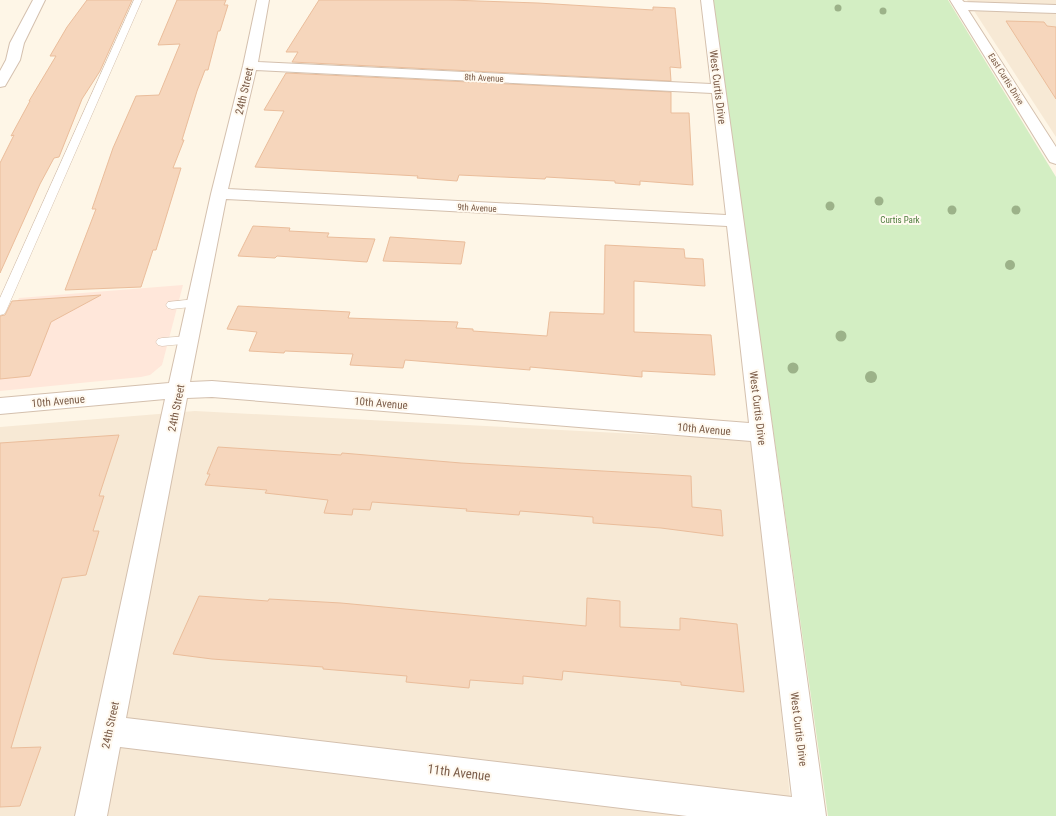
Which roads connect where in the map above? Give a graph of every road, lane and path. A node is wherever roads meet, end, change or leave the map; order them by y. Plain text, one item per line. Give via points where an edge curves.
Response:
1 (39, 0) edge
2 (138, 0) edge
3 (263, 0) edge
4 (707, 0) edge
5 (958, 3) edge
6 (1056, 9) edge
7 (17, 43) junction
8 (0, 61) edge
9 (250, 66) junction
10 (0, 83) edge
11 (718, 89) junction
12 (1056, 159) edge
13 (219, 194) junction
14 (735, 221) junction
15 (196, 303) junction
16 (172, 306) dead end
17 (0, 311) edge
18 (189, 340) junction
19 (162, 342) dead end
20 (179, 391) junction
21 (0, 406) edge
22 (762, 433) junction
23 (108, 731) junction
24 (91, 816) edge
25 (810, 816) edge

1 - 7 street
2 - 17 lane
3 - 9 street, 24th Street
4 - 11 street, West Curtis Drive
5 - 6 street
5 - 12 street, East Curtis Drive
7 - 8 street
7 - 10 street via 13,60
9 - 11 street, 8th Avenue
9 - 13 street, 24th Street
11 - 14 street, West Curtis Drive
13 - 14 street, 9th Avenue
13 - 15 street, 24th Street
14 - 22 street, West Curtis Drive
15 - 16 lane
15 - 18 street, 24th Street
18 - 19 lane
18 - 20 street, 24th Street
20 - 21 street, 10th Avenue
20 - 22 street, 10th Avenue via 212,389
20 - 23 street, 24th Street
22 - 25 street, West Curtis Drive
23 - 24 street, 24th Street
23 - 25 street, 11th Avenue

